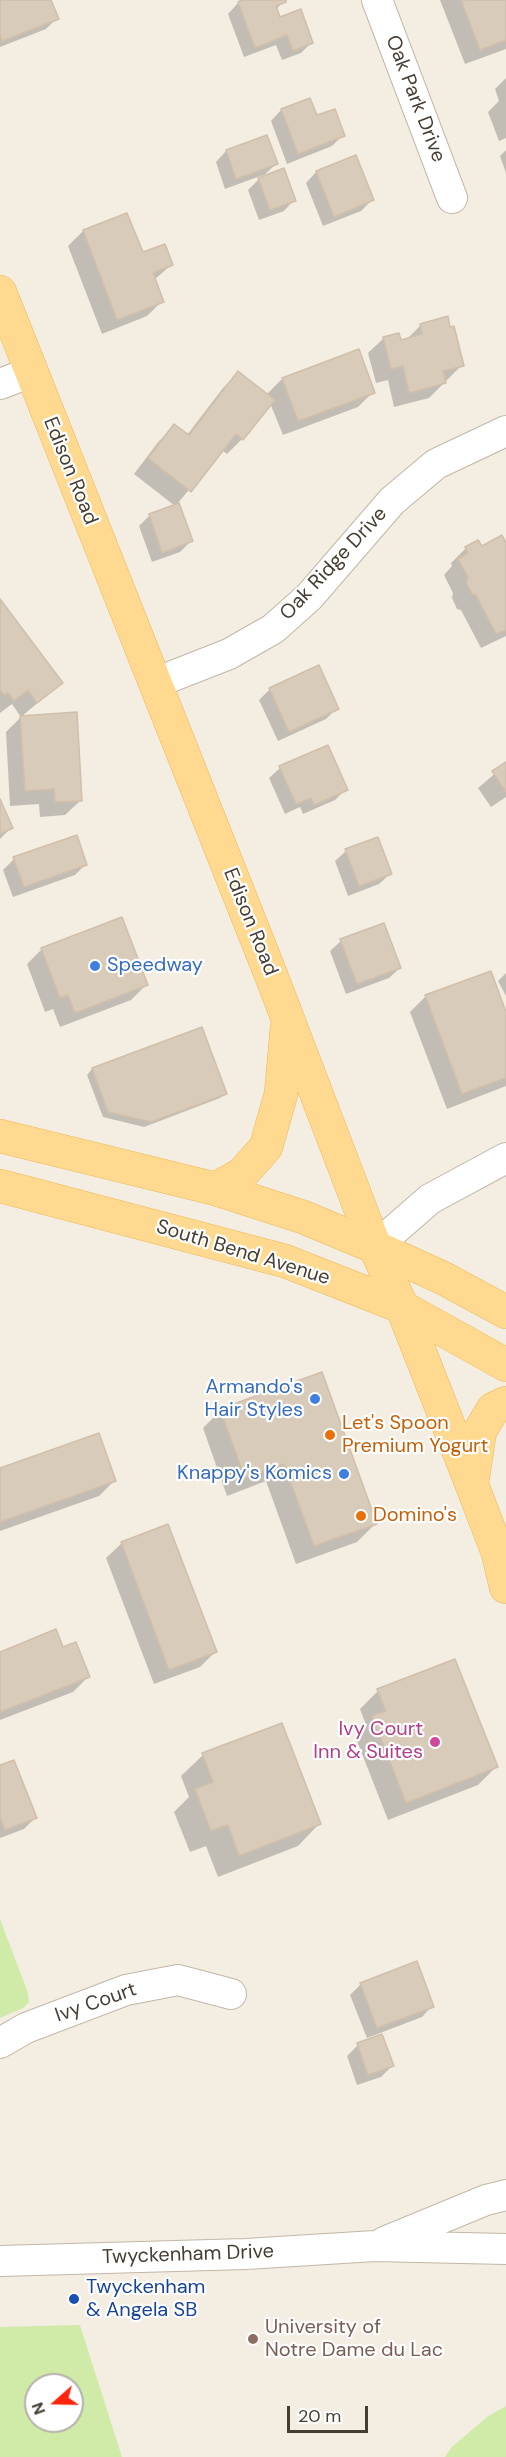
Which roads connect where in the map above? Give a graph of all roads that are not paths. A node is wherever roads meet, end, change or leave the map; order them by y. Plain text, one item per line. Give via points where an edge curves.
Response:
1 (377, 0) edge
2 (452, 198) dead end
3 (0, 292) edge
4 (31, 372) junction
5 (0, 384) edge
6 (506, 431) edge
7 (155, 683) junction
8 (288, 1020) junction
9 (0, 1136) edge
10 (506, 1158) edge
11 (0, 1186) edge
12 (216, 1189) junction
13 (375, 1247) junction
14 (402, 1307) junction
15 (506, 1312) edge
16 (506, 1365) edge
17 (506, 1403) edge
18 (472, 1485) junction
19 (502, 1560) edge
20 (506, 1587) edge
21 (231, 1994) dead end
22 (0, 2043) edge
23 (506, 2195) edge
24 (375, 2246) junction
25 (506, 2249) edge
26 (0, 2261) edge

1 - 2 street, Oak Park Drive
3 - 4 main road, Edison Road
4 - 5 street
4 - 7 main road, Edison Road
6 - 7 street, Oak Ridge Drive via 436,464 392,501 309,597 273,629 229,654
7 - 8 main road, Edison Road
8 - 12 main road via 282,1094 266,1147 242,1174
8 - 13 main road, Edison Road
9 - 12 main road
10 - 13 street via 430,1199
11 - 14 main road, South Bend Avenue via 264,1255
12 - 13 main road via 303,1217
13 - 14 main road, Edison Road
13 - 15 main road
14 - 16 main road, South Bend Avenue
14 - 18 main road, Edison Road
17 - 18 main road via 493,1409 480,1431
18 - 19 main road, Edison Road
19 - 20 main road, Edison Road
21 - 22 street, Ivy Court via 178,1980 126,1989 26,2028
23 - 24 street, Twyckenham Drive
24 - 25 street, Twyckenham Drive
24 - 26 street, Twyckenham Drive

